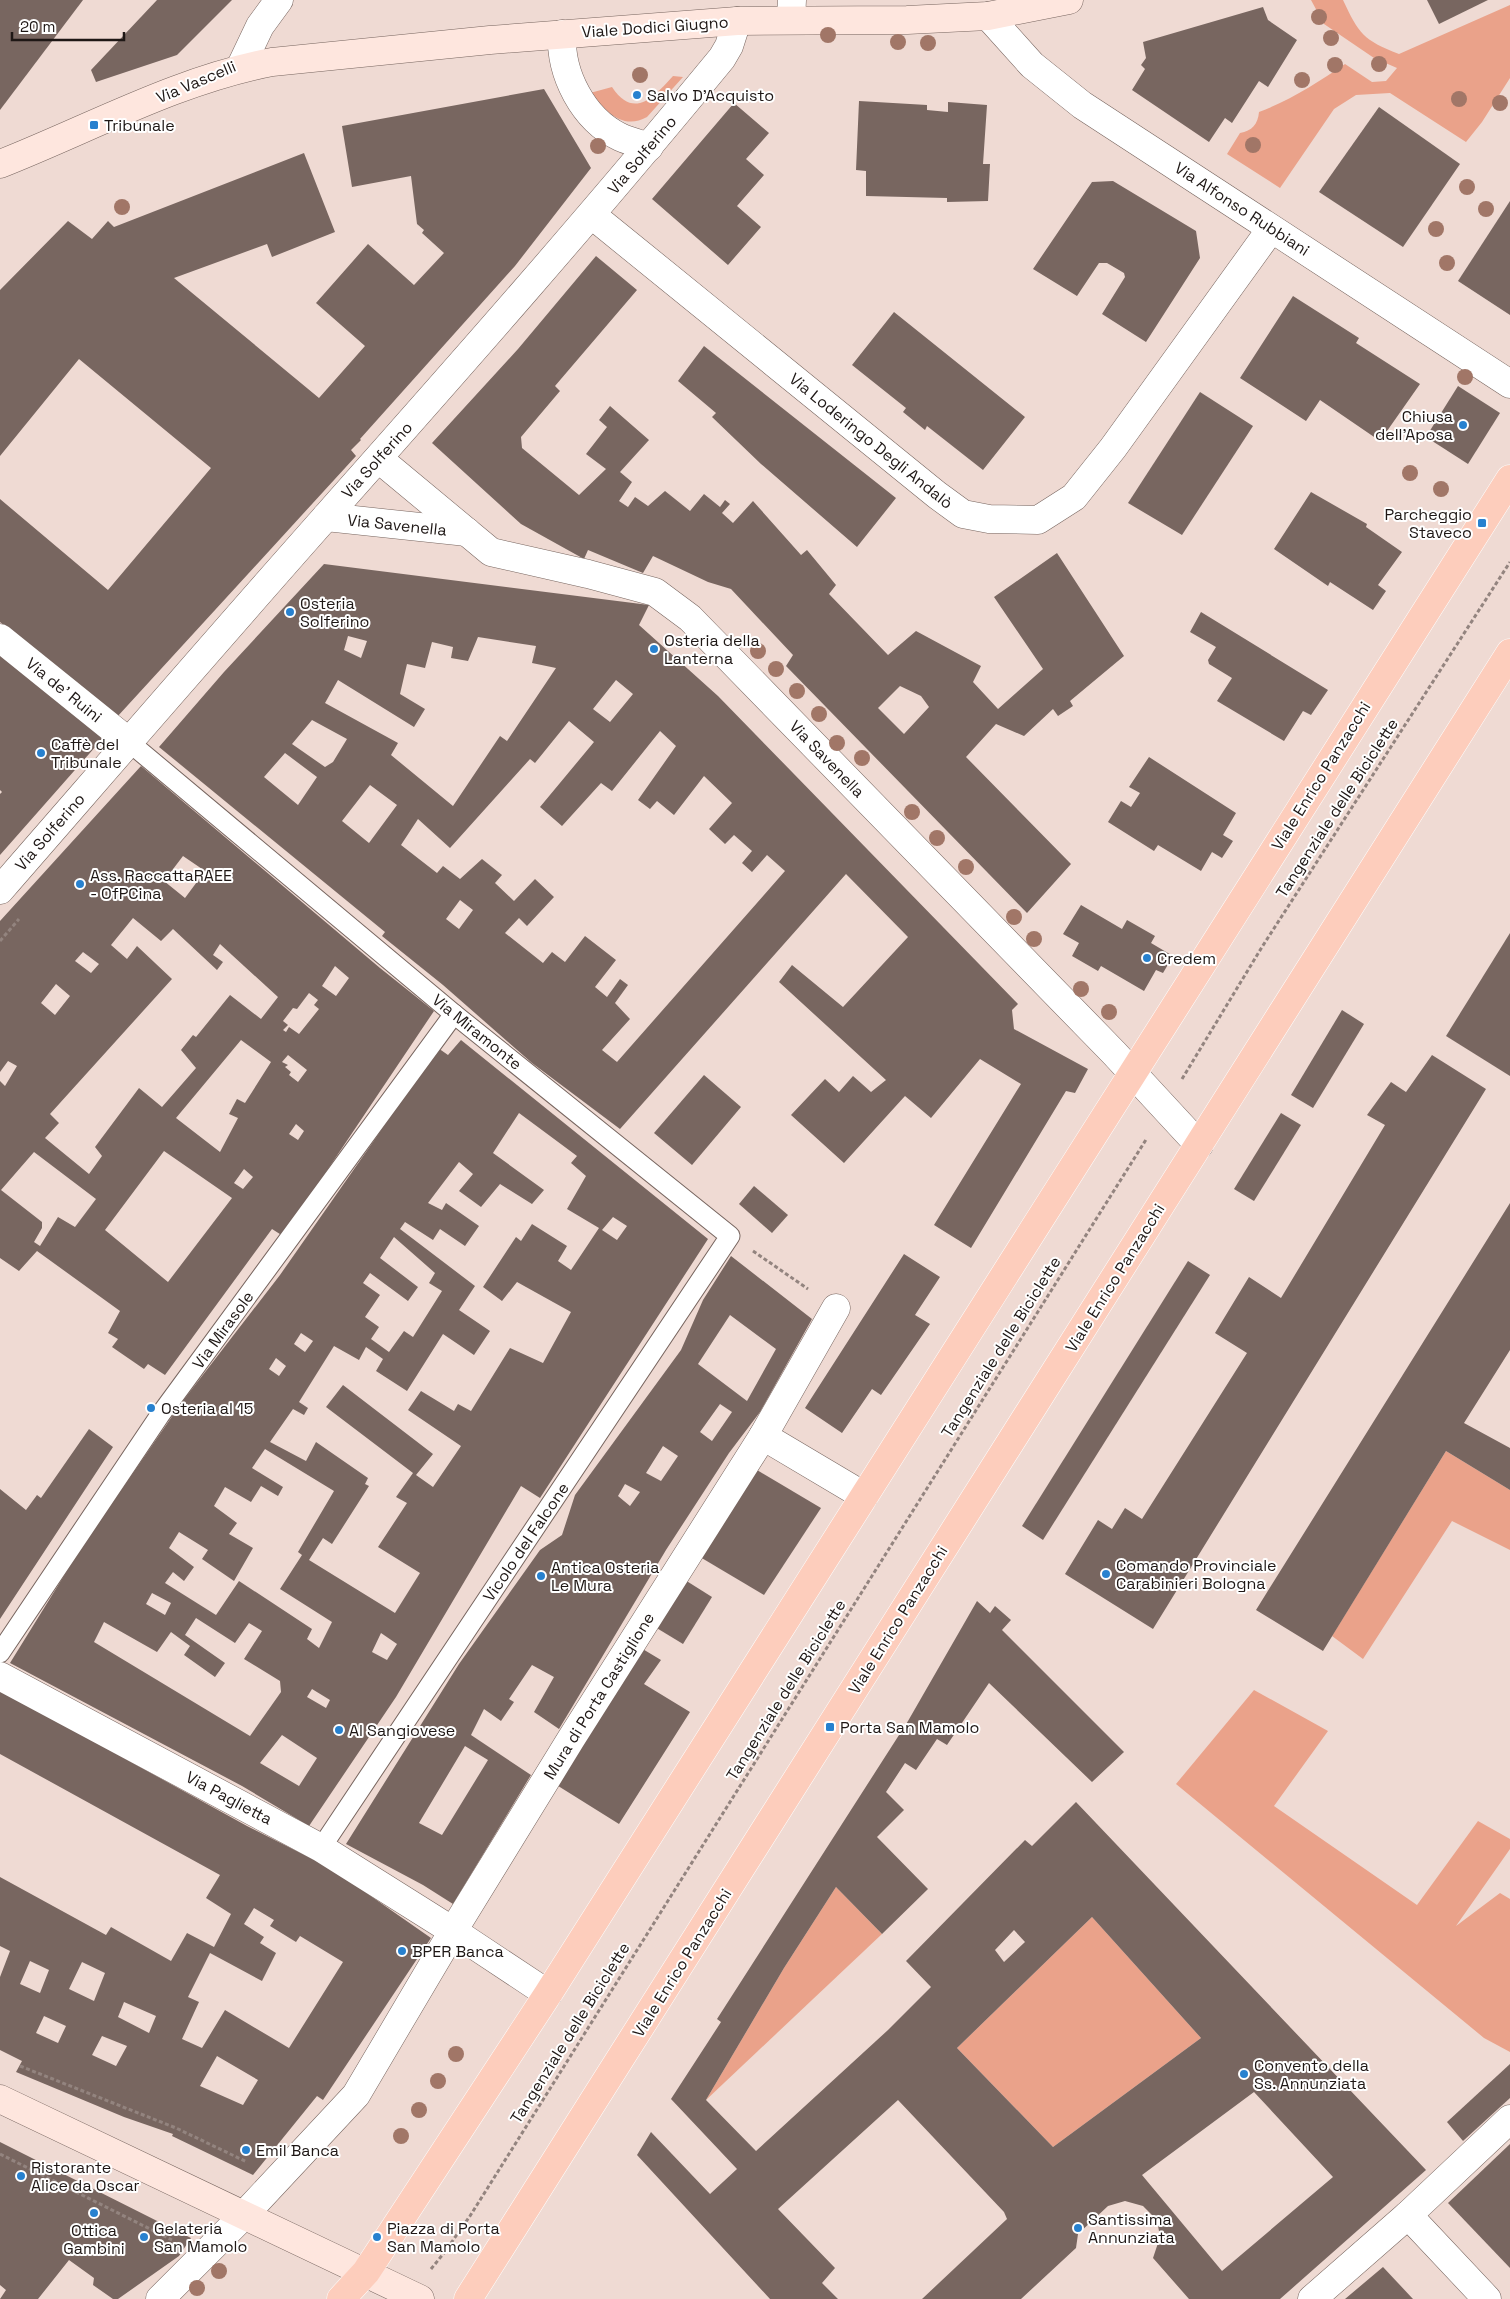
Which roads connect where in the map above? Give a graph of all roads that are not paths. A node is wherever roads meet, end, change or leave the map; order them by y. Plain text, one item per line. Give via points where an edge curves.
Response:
1 (279, 0) edge
2 (1069, 0) edge
3 (792, 10) edge
4 (988, 16) junction
5 (737, 20) junction
6 (562, 34) junction
7 (240, 68) junction
8 (650, 147) junction
9 (27, 153) junction
10 (0, 164) edge
11 (0, 178) edge
12 (592, 215) junction
13 (1271, 229) junction
14 (1510, 384) edge
15 (379, 459) junction
16 (1510, 479) edge
17 (326, 517) junction
18 (468, 532) junction
19 (0, 638) edge
20 (1510, 653) edge
21 (129, 742) junction
22 (0, 890) edge
23 (454, 1014) junction
24 (1133, 1073) junction
25 (1199, 1145) junction
26 (730, 1236) joint
27 (836, 1308) road end
28 (763, 1436) junction
29 (864, 1496) junction
30 (0, 1653) edge
31 (0, 1676) edge
32 (321, 1848) junction
33 (453, 1931) junction
34 (548, 1994) junction
35 (0, 2099) edge
36 (1510, 2119) edge
37 (244, 2215) junction
38 (1408, 2215) junction
39 (366, 2272) junction
40 (160, 2299) edge
41 (341, 2299) edge
42 (420, 2299) edge
43 (468, 2299) edge
44 (1312, 2299) edge
45 (1487, 2299) edge

1 - 7 street, Via Vascelli via 260,26
2 - 4 street, Viale Dodici Giugno
3 - 4 street, Viale Dodici Giugno via 907,20
3 - 5 street, Viale Dodici Giugno
4 - 13 street, Via Alfonso Rubbiani via 1016,50 1056,86
5 - 6 street, Viale Dodici Giugno
5 - 8 street, Via Solferino via 722,58
6 - 7 street, Viale Dodici Giugno via 272,62
6 - 8 street via 563,60 583,105 611,131
7 - 9 street, Via Vascelli
8 - 12 street, Via Solferino
9 - 10 street, Via Vascelli
9 - 11 street
12 - 13 street, Via Loderingo Degli Andalò via 937,495 963,514 989,519 1038,520 1074,497
12 - 15 street, Via Solferino
13 - 14 street, Via Alfonso Rubbiani
15 - 17 street, Via Solferino
15 - 18 street, Via Savenella
16 - 24 main road, Viale Enrico Panzacchi
17 - 18 street, Via Savenella
17 - 21 street, Via Solferino
18 - 24 street, Via Savenella via 491,552 655,592 690,618
19 - 21 street, Via de' Ruini
20 - 25 main road, Viale Enrico Panzacchi
21 - 22 street, Via Solferino
21 - 23 lane, Via Miramonte
23 - 26 lane, Via Miramonte
23 - 30 lane, Via Mirasole via 160,1415
24 - 25 street
24 - 29 main road, Viale Enrico Panzacchi
25 - 43 main road, Viale Enrico Panzacchi
26 - 32 lane, Vicolo del Falcone
27 - 28 street, Mura di Porta Castiglione
28 - 29 street
28 - 33 street, Mura di Porta Castiglione
29 - 34 main road, Viale Enrico Panzacchi
31 - 32 street, Via Paglietta
32 - 33 street, Via Paglietta
33 - 34 street
33 - 37 street via 356,2095
34 - 39 main road
35 - 37 street
36 - 38 street
37 - 39 street
37 - 40 street
38 - 44 street
38 - 45 street
39 - 41 main road
39 - 42 street

